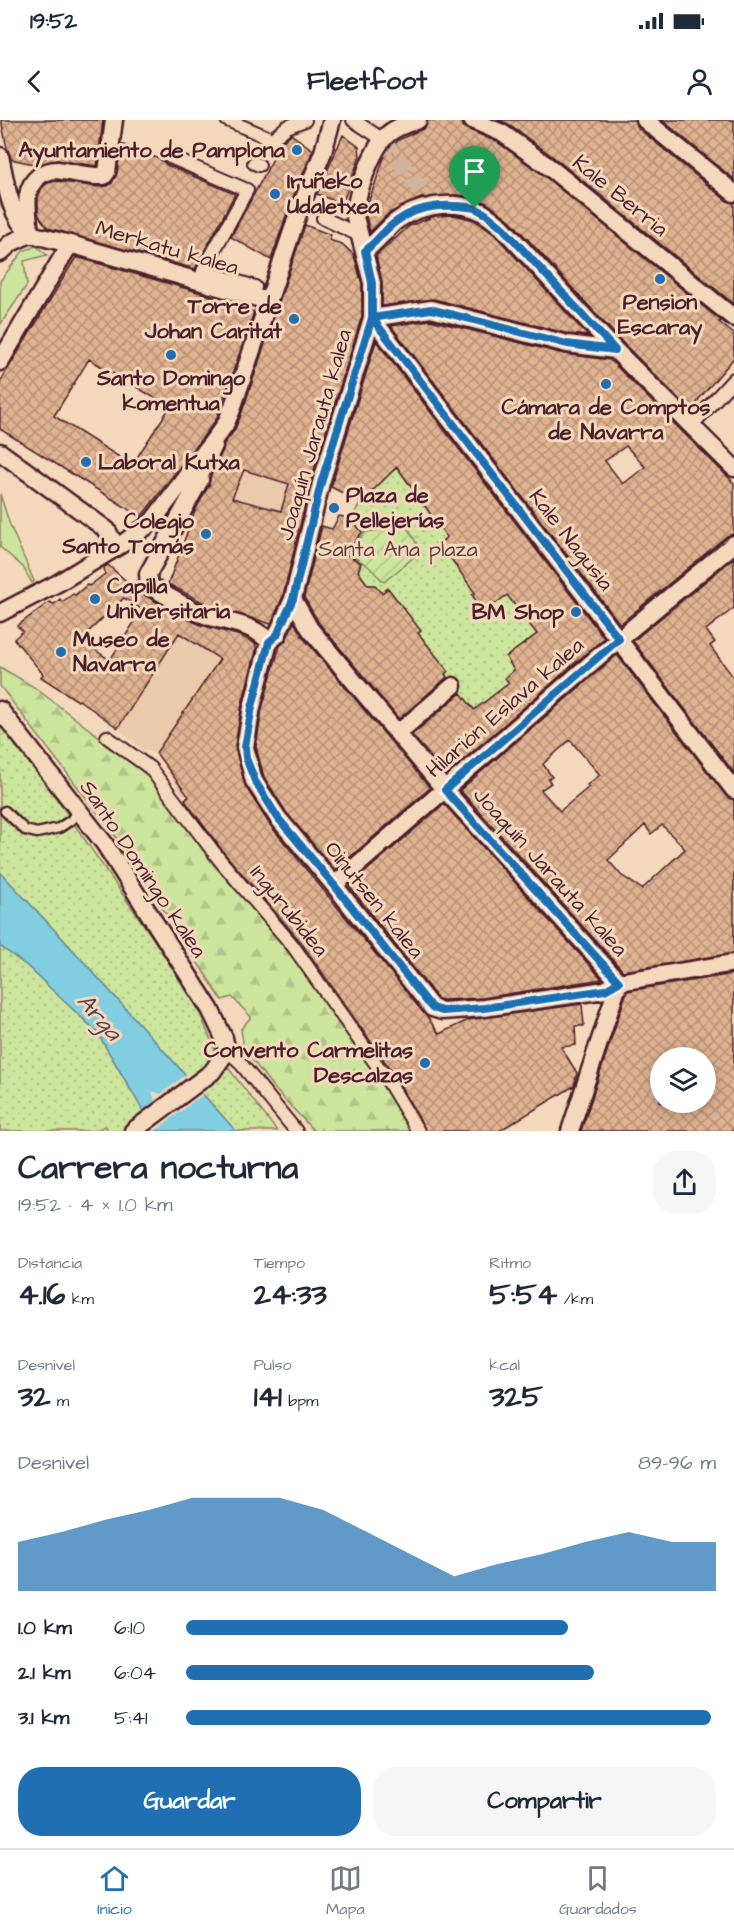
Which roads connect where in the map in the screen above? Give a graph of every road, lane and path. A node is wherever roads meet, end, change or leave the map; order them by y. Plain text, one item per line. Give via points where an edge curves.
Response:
1 (114, 120) edge
2 (227, 120) edge
3 (305, 120) edge
4 (332, 120) edge
5 (353, 120) edge
6 (418, 120) edge
7 (472, 120) edge
8 (645, 120) edge
9 (382, 139) junction
10 (170, 157) dead end
11 (0, 160) edge
12 (734, 193) edge
13 (312, 213) junction
14 (30, 234) junction
15 (359, 235) junction
16 (70, 244) junction
17 (365, 251) junction
18 (0, 253) edge
19 (251, 296) junction
20 (268, 301) junction
21 (372, 318) junction
22 (734, 318) edge
23 (615, 350) junction
24 (0, 362) edge
25 (734, 379) edge
26 (225, 425) junction
27 (692, 425) junction
28 (0, 452) edge
29 (734, 468) edge
30 (200, 480) joint
31 (734, 544) edge
32 (116, 548) junction
33 (293, 599) junction
34 (0, 613) edge
35 (619, 639) junction
36 (269, 642) junction
37 (453, 686) dead end
38 (0, 710) edge
39 (398, 733) junction
40 (107, 737) dead end
41 (445, 790) junction
42 (734, 790) edge
43 (78, 810) junction
44 (5, 811) dead end
45 (334, 885) junction
46 (734, 963) edge
47 (619, 982) junction
48 (220, 1062) junction
49 (133, 1131) edge
50 (296, 1131) edge
51 (418, 1131) edge
52 (570, 1131) edge

1 - 14 street via 104,176 53,170 33,180 27,200
2 - 3 street via 272,139 286,127
4 - 13 street
5 - 9 street
6 - 9 street
7 - 22 street, Kale Berria via 502,133 549,167
8 - 12 street
9 - 15 street, Joaquín Jarauta kalea via 355,206
10 - 19 street, Merkatu kalea via 247,190 203,271 255,287
11 - 14 street via 11,202 21,225
13 - 15 street
13 - 20 street
14 - 16 street, Merkatu kalea
14 - 18 street
15 - 17 street, Joaquín Jarauta kalea
16 - 19 street, Merkatu kalea
16 - 24 street, Merkatu kalea
17 - 21 street, Joaquín Jarauta kalea via 372,283
17 - 23 street via 396,221 418,210 455,205 475,208 502,227
19 - 20 street, Merkatu kalea
20 - 26 street
21 - 23 street via 431,309 567,344
21 - 33 street, Joaquín Jarauta kalea via 321,483
21 - 35 street, Kale Nagusia
23 - 27 street
25 - 27 street
26 - 30 street
26 - 32 street via 151,523
27 - 29 street
28 - 32 street via 107,530
30 - 36 street via 148,574 149,585 197,612 262,634
31 - 35 street, Hilarión Eslava kalea
32 - 34 street
33 - 36 street, Oinutsen kalea via 277,635
33 - 39 street, Joaquín Jarauta kalea via 310,629
35 - 41 street, Hilarión Eslava kalea
35 - 42 street, Kale Nagusia
36 - 45 street, Oinutsen kalea via 252,707 246,758 278,818
37 - 39 street
38 - 43 street, Santo Domingo kalea
39 - 41 street, Joaquín Jarauta kalea
40 - 51 street, Ingurubidea via 150,768 219,859 293,946
41 - 45 street, Hilarión Eslava kalea
41 - 47 street, Joaquín Jarauta kalea
43 - 44 lane via 59,828 37,833 25,830
43 - 48 street, Santo Domingo kalea via 104,843 210,1009 224,1038
45 - 47 street, Oinutsen kalea via 432,1008 484,1008 605,990
46 - 47 street
47 - 52 street
48 - 49 street
48 - 50 street via 237,1059

